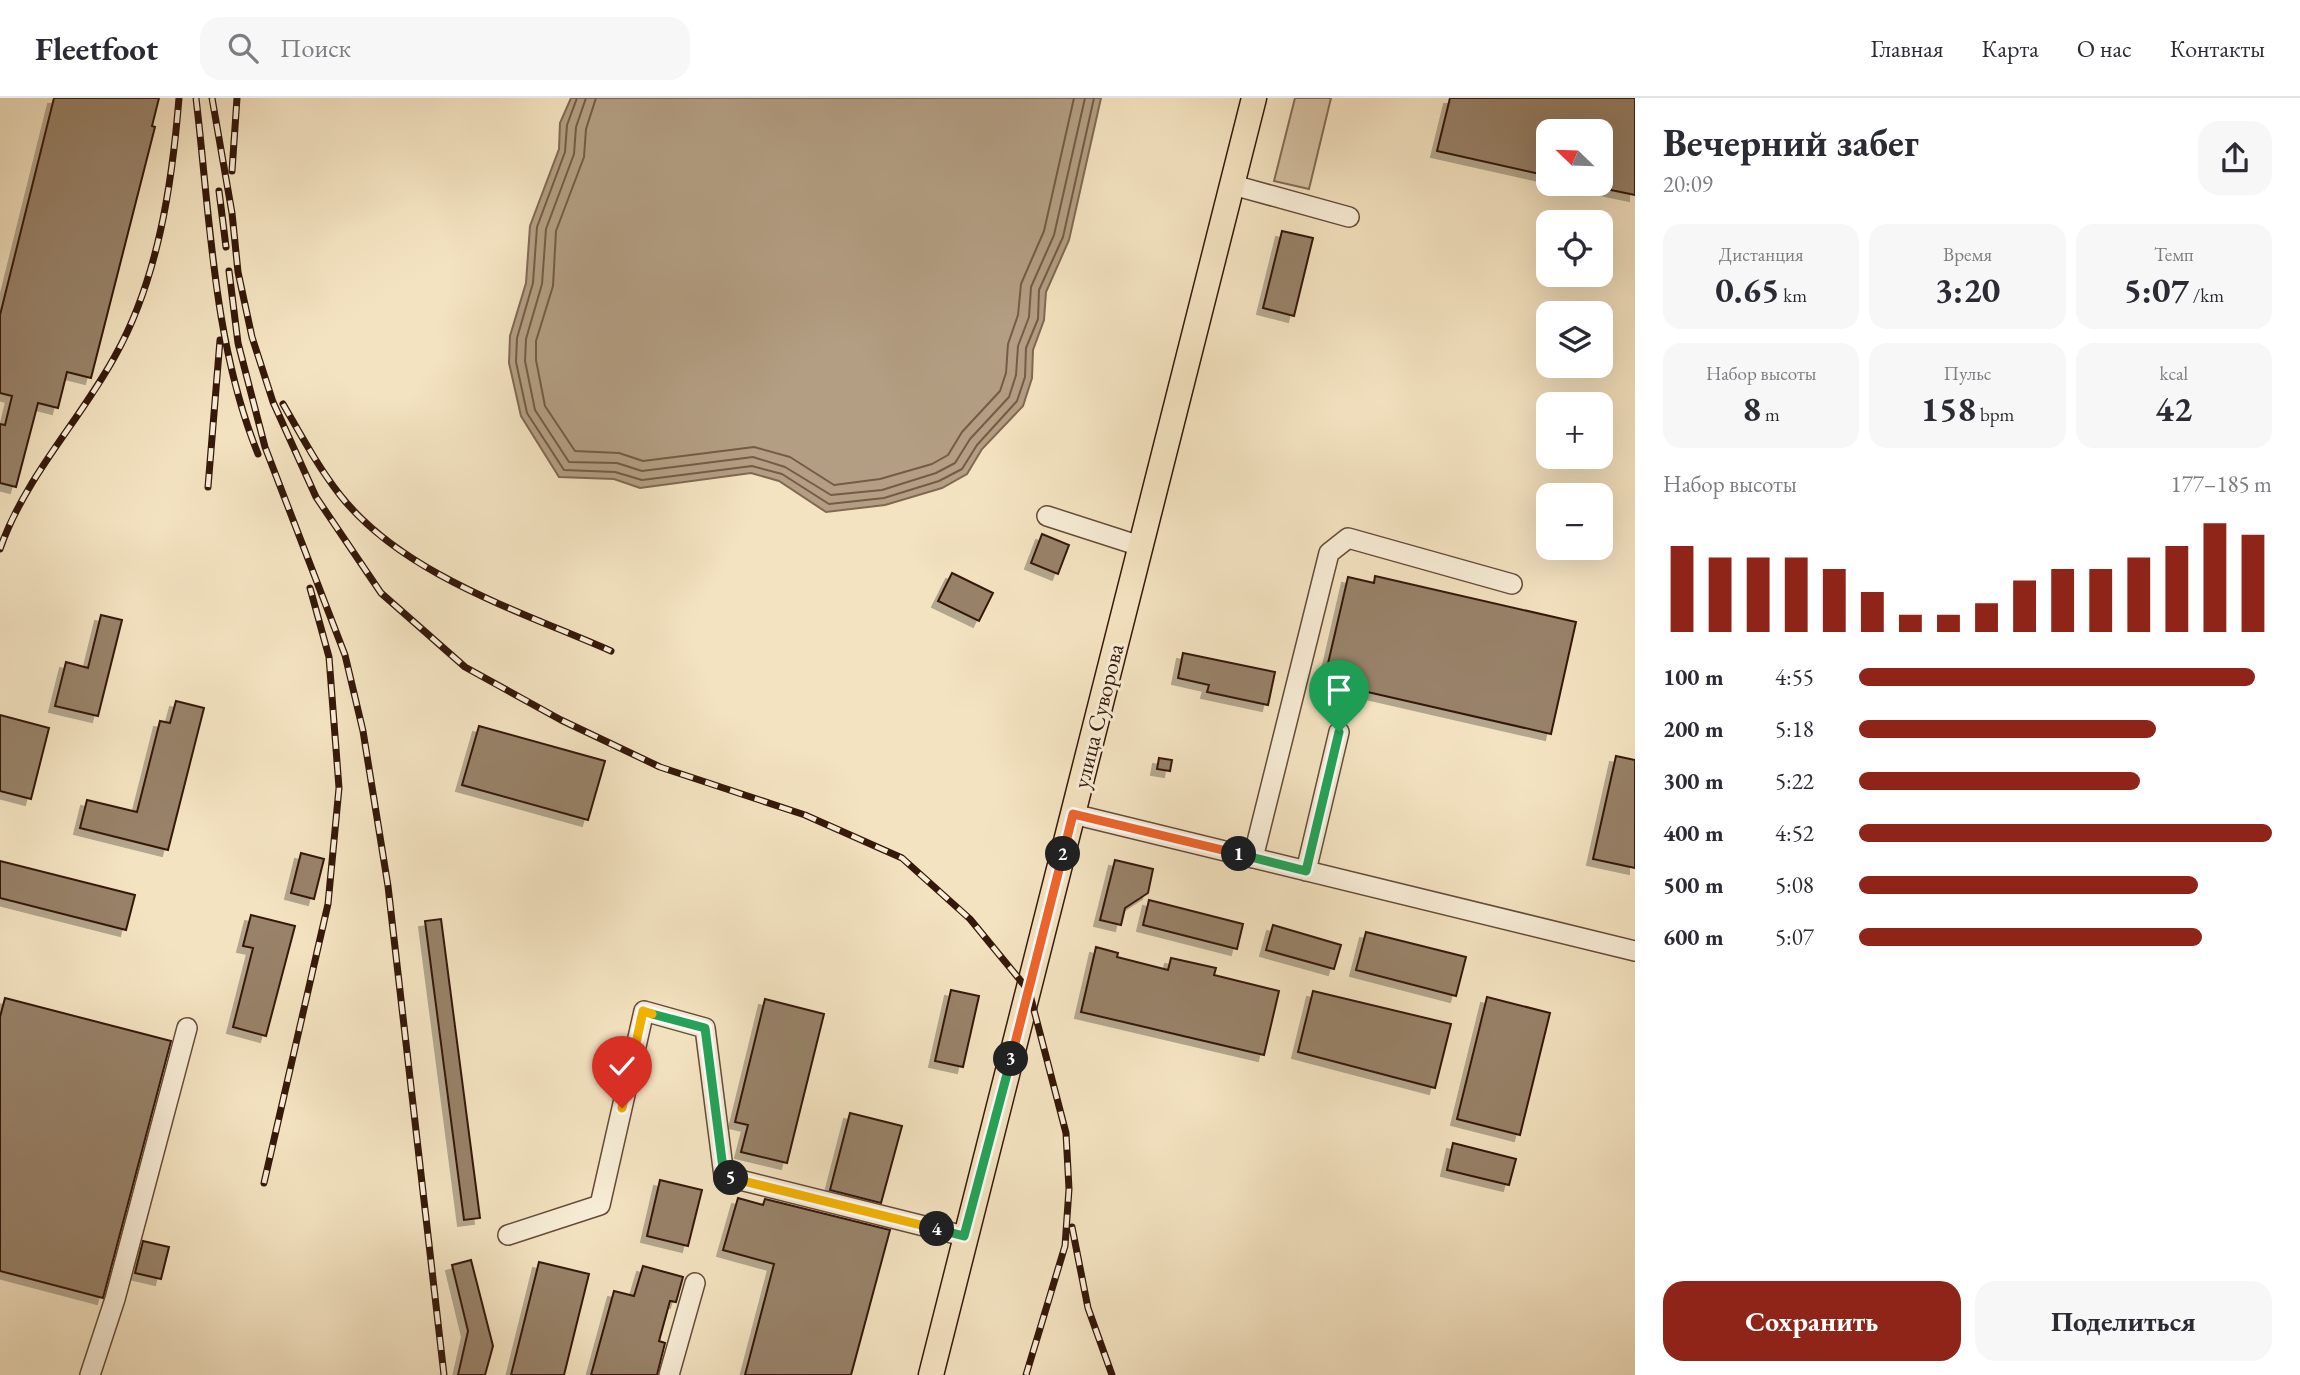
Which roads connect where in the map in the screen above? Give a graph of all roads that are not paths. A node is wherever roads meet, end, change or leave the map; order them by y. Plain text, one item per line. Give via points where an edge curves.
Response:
1 (1254, 98) edge
2 (1233, 184) junction
3 (1349, 218) dead end
4 (1047, 516) dead end
5 (1140, 547) junction
6 (1512, 584) dead end
7 (1339, 732) dead end
8 (1073, 814) junction
9 (1253, 858) junction
10 (1306, 871) junction
11 (1635, 951) edge
12 (187, 1028) dead end
13 (508, 1235) dead end
14 (964, 1236) junction
15 (695, 1283) dead end
16 (90, 1375) edge
17 (669, 1375) edge
18 (932, 1375) edge

1 - 2 main road, улица Суворова
2 - 3 lane
2 - 5 main road, улица Суворова
4 - 5 lane
5 - 8 main road, улица Суворова
6 - 9 lane via 1348,538 1329,553
7 - 10 lane
8 - 9 lane
8 - 14 main road, улица Суворова
9 - 10 lane
10 - 11 lane
12 - 16 lane via 115,1299
13 - 14 lane via 600,1205 643,1011 705,1028 724,1176
14 - 18 main road, улица Суворова
15 - 17 lane

